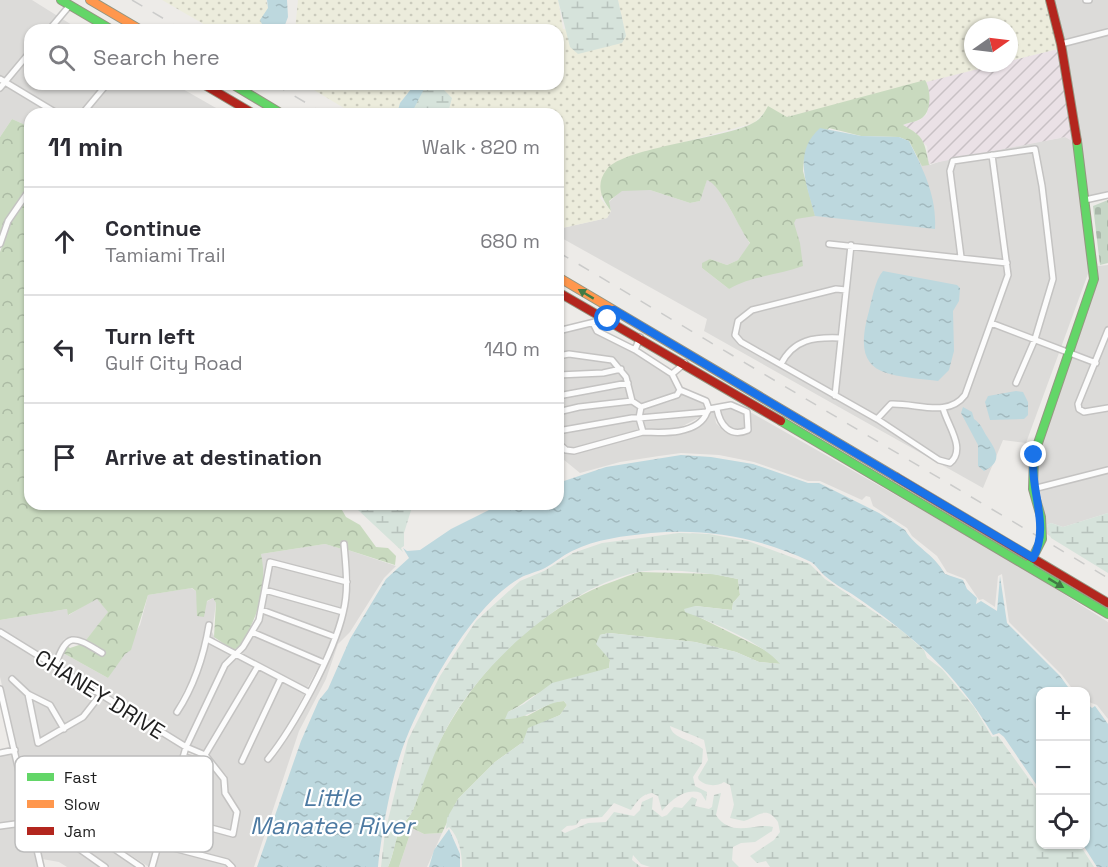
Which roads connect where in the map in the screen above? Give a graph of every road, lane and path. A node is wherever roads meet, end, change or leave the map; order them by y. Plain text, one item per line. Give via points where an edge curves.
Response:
1 (61, 0) edge
2 (90, 0) edge
3 (1050, 0) edge
4 (70, 5) junction
5 (54, 24) edge
6 (102, 24) edge
7 (131, 24) edge
8 (1108, 32) edge
9 (1062, 44) junction
10 (24, 58) edge
11 (2, 80) edge
12 (0, 88) edge
13 (101, 90) edge
14 (213, 90) edge
15 (242, 90) edge
16 (48, 108) edge
17 (87, 108) edge
18 (244, 108) edge
19 (272, 108) edge
20 (992, 155) junction
21 (1108, 195) edge
22 (24, 198) edge
23 (1085, 200) junction
24 (0, 244) edge
25 (829, 244) dead end
26 (851, 245) junction
27 (961, 257) junction
28 (1007, 263) junction
29 (564, 281) edge
30 (846, 290) junction
31 (564, 295) edge
32 (614, 310) junction
33 (608, 319) junction
34 (593, 323) junction
35 (992, 323) junction
36 (564, 330) edge
37 (1107, 333) edge
38 (640, 337) junction
39 (840, 338) junction
40 (1035, 339) junction
41 (635, 350) junction
42 (1070, 353) junction
43 (564, 354) edge
44 (685, 363) junction
45 (1096, 363) junction
46 (781, 364) junction
47 (621, 369) junction
48 (672, 374) junction
49 (564, 375) edge
50 (628, 383) junction
51 (1016, 383) dead end
52 (680, 390) junction
53 (564, 395) edge
54 (835, 396) junction
55 (632, 401) junction
56 (640, 407) junction
57 (944, 408) junction
58 (1108, 408) edge
59 (717, 409) junction
60 (564, 411) edge
61 (708, 411) junction
62 (639, 418) junction
63 (877, 419) junction
64 (564, 430) edge
65 (643, 432) junction
66 (564, 448) edge
67 (853, 452) junction
68 (848, 460) junction
69 (1108, 470) edge
70 (1033, 489) junction
71 (344, 544) dead end
72 (1033, 558) junction
73 (1028, 567) junction
74 (348, 582) junction
75 (265, 590) junction
76 (1108, 603) edge
77 (262, 610) junction
78 (343, 612) junction
79 (1108, 614) edge
80 (209, 625) dead end
81 (0, 632) edge
82 (252, 632) junction
83 (335, 637) junction
84 (207, 639) junction
85 (102, 653) dead end
86 (236, 654) junction
87 (324, 663) junction
88 (55, 666) junction
89 (258, 666) junction
90 (281, 678) junction
91 (12, 679) dead end
92 (0, 689) edge
93 (308, 692) junction
94 (28, 694) junction
95 (101, 694) junction
96 (177, 711) dead end
97 (64, 729) junction
98 (186, 747) junction
99 (15, 750) junction
100 (0, 753) edge
101 (205, 755) joint
102 (16, 756) edge
103 (183, 756) edge
104 (268, 759) dead end
105 (242, 761) dead end
106 (213, 766) edge
107 (15, 824) edge
108 (0, 826) edge
109 (213, 828) edge
110 (37, 852) edge
111 (84, 852) edge
112 (119, 852) edge
113 (156, 852) edge
114 (189, 852) edge
115 (41, 867) edge
116 (105, 867) edge
117 (141, 867) edge
118 (152, 867) edge
119 (232, 867) edge

1 - 4 main road
2 - 7 main road
3 - 9 main road
4 - 5 street
4 - 6 main road
8 - 9 street
9 - 23 main road
10 - 11 street
11 - 12 street
11 - 16 street
13 - 17 street
14 - 18 main road
15 - 19 main road
20 - 27 street via 953,161 950,171
20 - 28 street
20 - 40 street via 1030,148 1038,156 1053,279
21 - 23 street
22 - 24 street via 8,221
23 - 42 main road via 1094,279
25 - 26 street
26 - 27 street
26 - 30 street
27 - 28 street
28 - 35 street via 1008,275
32 -> 29 main road
30 - 39 street
30 - 46 street via 836,289 752,310 738,321 735,335 741,342
31 - 33 main road
32 - 33 street
32 - 67 main road
33 - 34 street
33 - 38 main road
34 - 36 street
34 - 41 street via 597,331
35 - 40 street
35 - 57 street via 965,395 958,405
37 - 45 street
38 - 41 street
38 - 44 main road
39 - 46 street via 802,341
39 - 54 street
40 - 42 street
40 - 51 street
41 - 48 street
42 - 45 street
42 - 70 main road via 1034,455
43 - 47 street via 607,358
44 - 48 street
44 - 68 main road
45 - 58 street via 1079,409 1084,412
46 - 54 street
47 - 49 street via 603,374
47 - 50 street
48 - 52 street
50 - 53 street
50 - 55 street
52 - 56 street via 671,399
52 - 61 street via 706,401
54 - 63 street
55 - 56 street
55 - 60 street
56 - 62 street
57 - 63 street via 891,404
57 - 63 street via 957,453 950,463 939,460
59 - 59 street via 731,405 747,412 748,430 728,430 719,422
59 - 61 street
61 - 62 street
61 - 65 street via 702,420 678,432
62 - 64 street
62 - 65 street
65 - 66 street via 574,452
67 - 68 street
67 - 72 main road
68 - 73 main road
69 - 70 street
70 - 72 main road via 1042,539
71 - 74 street
72 - 73 main road
72 - 76 main road
73 -> 79 main road
74 - 75 street via 270,562
74 - 78 street
75 - 77 street
75 - 78 street
77 - 82 street
77 - 83 street
78 - 83 street
80 - 84 street
81 - 88 street, CHANEY DRIVE
82 - 86 street
82 - 87 street
83 - 87 street
84 - 86 street
84 - 96 street via 194,679
85 - 88 street via 76,638 69,639
86 - 89 street
86 - 98 street via 225,666
87 - 93 street
88 - 95 street, CHANEY DRIVE
89 - 90 street
89 - 101 street
90 - 93 street
90 - 105 street
91 - 94 street
92 - 99 street
93 - 104 street via 284,740
94 - 97 street via 50,705
94 - 97 street via 38,743
95 - 97 street via 83,717
95 - 98 street, CHANEY DRIVE
98 - 101 street, CHANEY DRIVE
98 - 103 street
99 - 100 street
99 - 102 street
106 - 109 street via 224,779 225,793 237,812 233,834
107 - 108 street
110 - 115 street
111 - 116 street
112 - 117 street
113 - 118 street
114 - 119 street via 227,862

